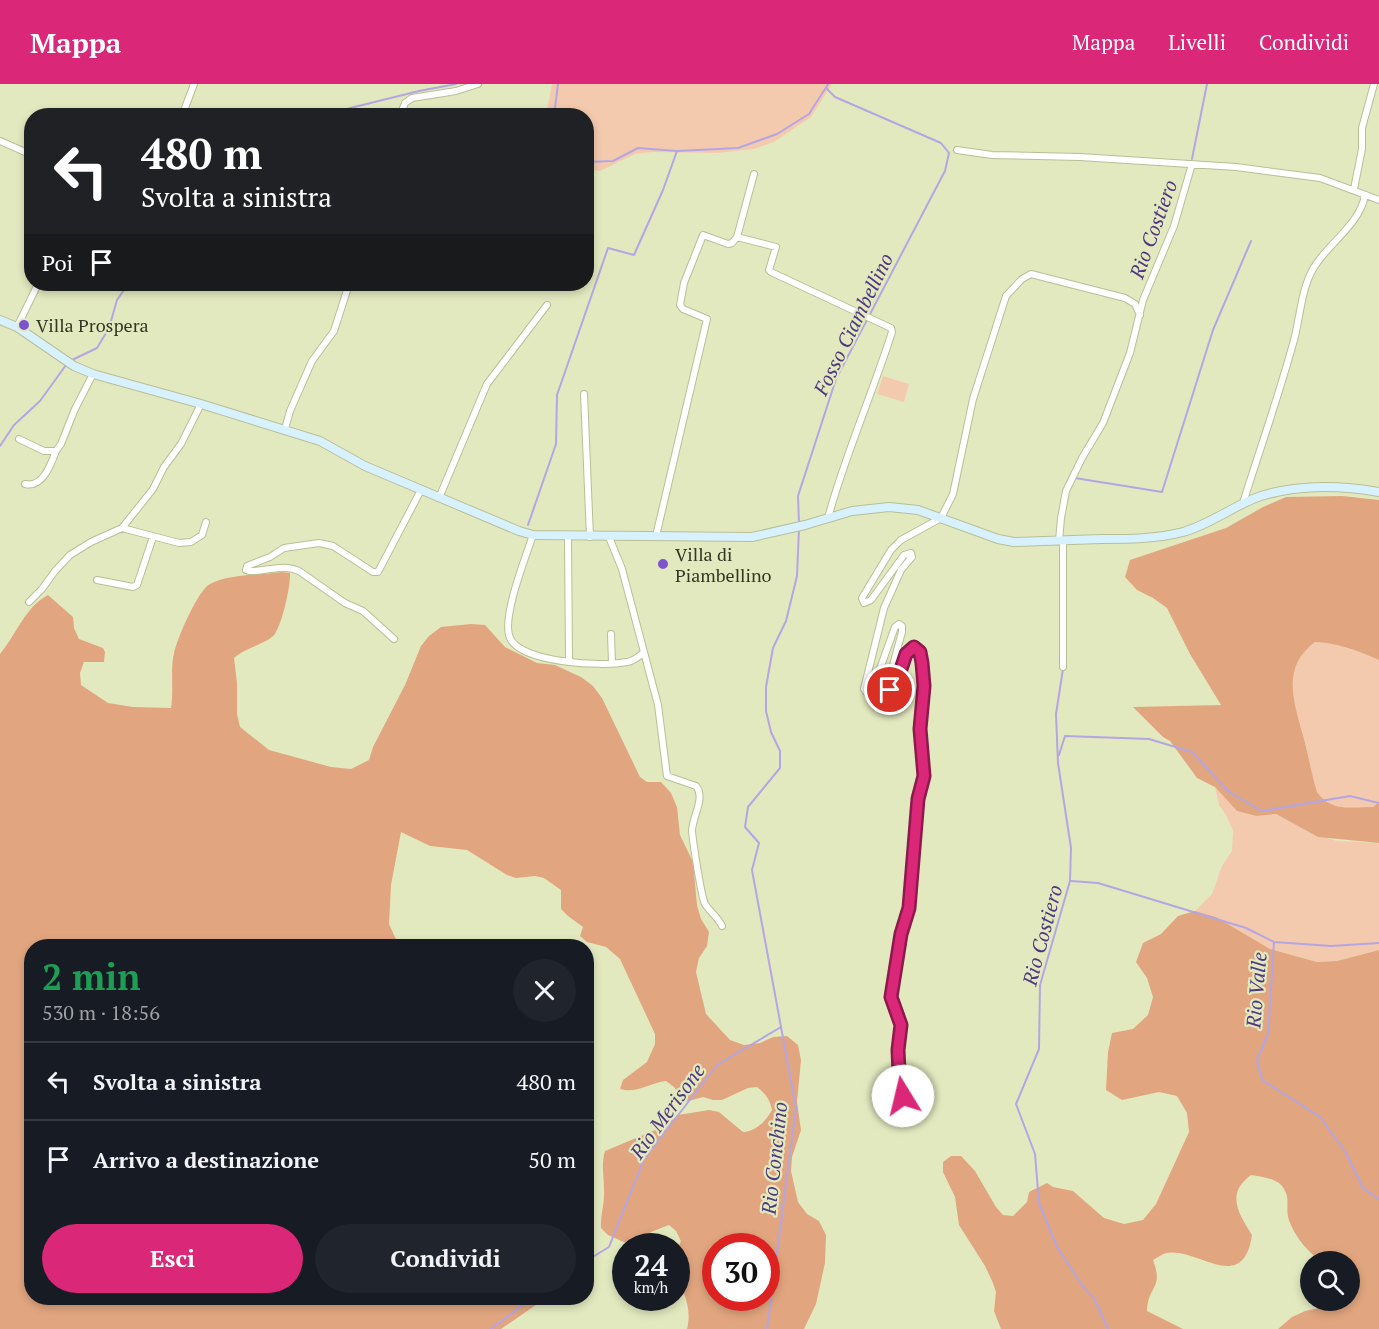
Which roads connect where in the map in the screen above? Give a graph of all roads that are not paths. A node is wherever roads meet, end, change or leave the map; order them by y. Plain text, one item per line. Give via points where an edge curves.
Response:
1 (194, 84) edge
2 (478, 84) edge
3 (1374, 84) edge
4 (185, 108) edge
5 (403, 108) edge
6 (0, 141) edge
7 (957, 150) dead end
8 (24, 152) edge
9 (1192, 164) junction
10 (754, 174) dead end
11 (1354, 189) junction
12 (1365, 195) junction
13 (1379, 200) edge
14 (737, 237) junction
15 (35, 291) edge
16 (347, 291) edge
17 (547, 305) dead end
18 (1140, 315) junction
19 (0, 320) edge
20 (17, 327) junction
21 (93, 374) junction
22 (584, 394) dead end
23 (201, 404) junction
24 (285, 429) junction
25 (19, 439) dead end
26 (56, 451) junction
27 (25, 484) dead end
28 (421, 490) junction
29 (1379, 492) edge
30 (439, 498) junction
31 (1243, 503) junction
32 (828, 518) junction
33 (941, 518) junction
34 (206, 522) dead end
35 (122, 528) junction
36 (533, 535) junction
37 (656, 536) junction
38 (153, 537) junction
39 (568, 537) junction
40 (590, 537) junction
41 (609, 537) junction
42 (1061, 541) junction
43 (97, 580) dead end
44 (29, 602) dead end
45 (611, 634) dead end
46 (394, 639) dead end
47 (643, 653) junction
48 (570, 662) junction
49 (612, 663) junction
50 (1063, 667) dead end
51 (723, 926) dead end
52 (903, 1096) dead end

1 - 4 street
2 - 5 street via 412,98
3 - 11 street via 1362,128
6 - 8 street
7 - 9 street
9 - 11 street via 1320,178
9 - 18 street
10 - 14 street
11 - 12 street
12 - 13 street
12 - 31 street via 1355,218 1312,270
14 - 32 street via 776,248 771,272 891,328
14 - 37 street via 728,244 703,235 684,283 680,305 707,319
15 - 20 street
16 - 24 street via 334,331 312,361
17 - 30 street via 487,384
18 - 33 street via 1135,304 1125,298 1049,277 1031,274 1014,287 1006,296 973,399 953,494
18 - 42 street via 1108,410 1066,491
19 - 20 main road
20 - 21 main road via 74,366
21 - 23 main road
21 - 26 street
22 - 40 street
23 - 24 main road
23 - 35 street via 153,489
24 - 28 main road via 320,441
25 - 26 street via 44,451
26 - 27 street via 39,481
28 - 30 main road
28 - 46 street via 378,572 333,546 319,543 284,548 246,570 291,567 363,611
29 - 31 main road via 1328,487 1282,491
30 - 36 main road
31 - 42 main road via 1183,532
32 - 33 main road via 889,507 918,510
32 - 37 main road via 752,537
33 - 42 main road via 998,539
33 - 52 street via 901,540 891,550 862,598 864,603 871,600 903,555 911,553 884,608 864,689 872,691 898,624 902,632 887,687 894,690 906,654 914,647 920,652 924,686 920,729 924,776 918,799 909,908 891,997 901,1025 898,1050
34 - 38 street via 202,535 187,543
35 - 38 street
35 - 44 street via 70,555
36 - 39 main road
36 - 48 street via 509,614 510,639 519,648 544,659
37 - 41 main road
38 - 43 street via 137,585
39 - 40 main road
39 - 48 street
40 - 41 main road
41 - 47 street
42 - 50 street
45 - 49 street
47 - 49 street via 627,662
47 - 51 street via 658,705 667,776 699,789 692,829 699,875 704,902
48 - 49 street

